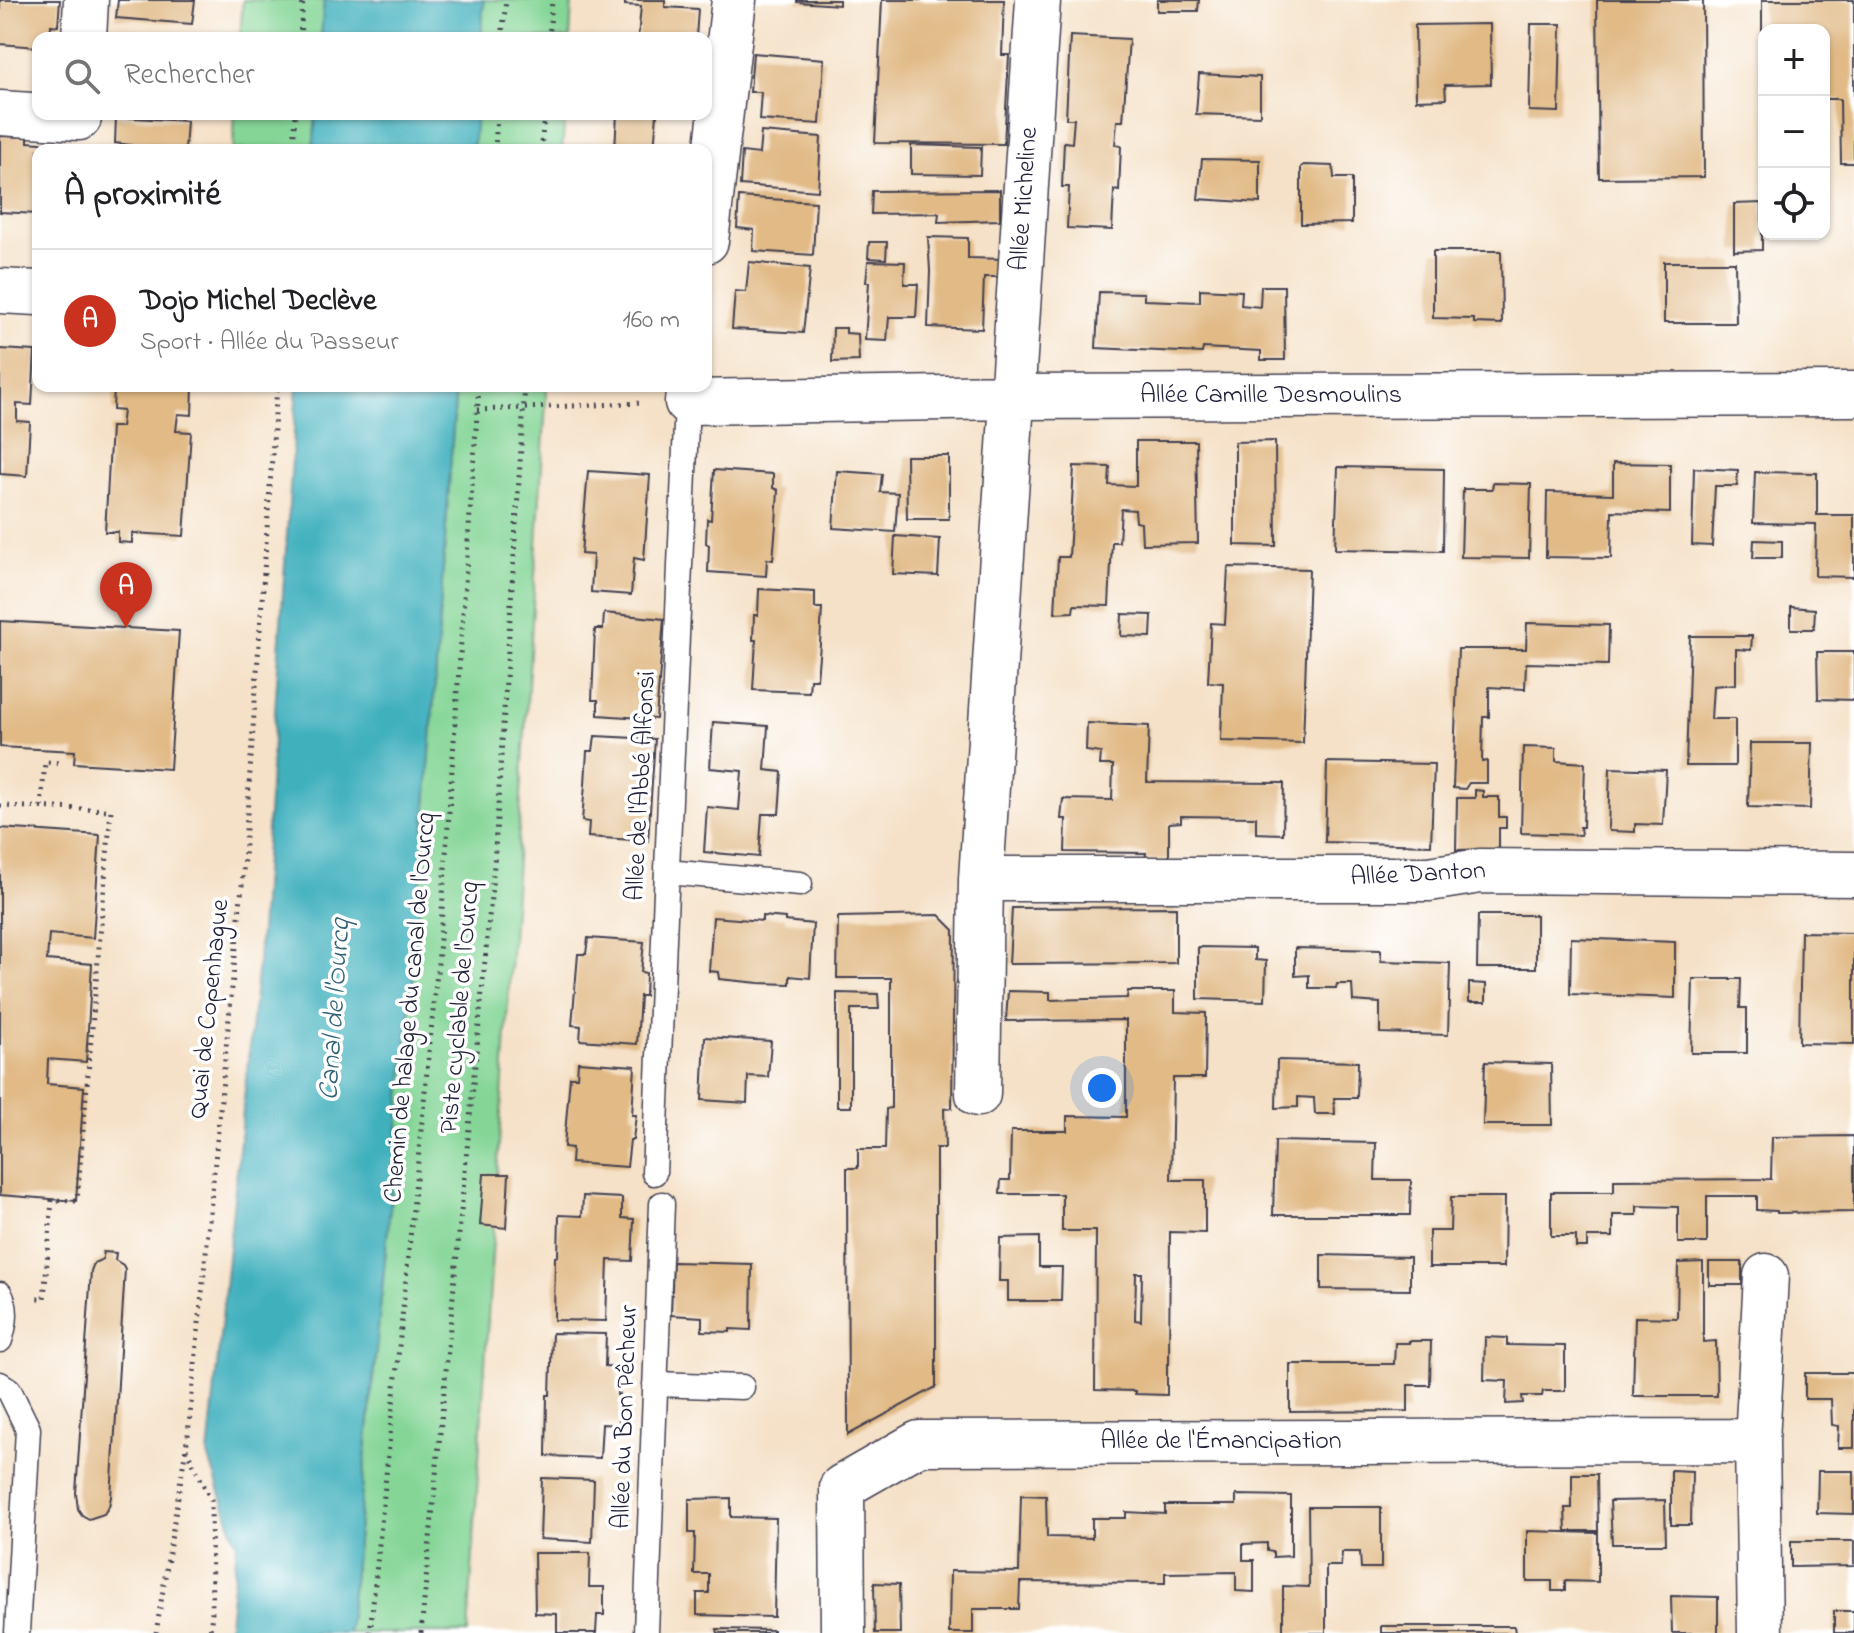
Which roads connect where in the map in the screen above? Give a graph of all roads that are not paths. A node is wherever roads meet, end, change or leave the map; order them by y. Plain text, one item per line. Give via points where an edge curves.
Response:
1 (86, 0) edge
2 (734, 0) edge
3 (1038, 0) edge
4 (84, 32) edge
5 (0, 113) edge
6 (32, 119) edge
7 (40, 120) edge
8 (79, 127) edge
9 (712, 189) edge
10 (0, 291) edge
11 (32, 293) edge
12 (688, 394) edge
13 (1854, 394) edge
14 (1011, 397) junction
15 (667, 872) junction
16 (1854, 874) edge
17 (981, 879) junction
18 (800, 884) dead end
19 (978, 1094) dead end
20 (654, 1173) dead end
21 (662, 1204) dead end
22 (1766, 1276) dead end
23 (2, 1297) edge
24 (0, 1340) edge
25 (0, 1384) edge
26 (655, 1384) junction
27 (742, 1387) dead end
28 (1757, 1441) junction
29 (17, 1633) edge
30 (646, 1633) edge
31 (843, 1633) edge
32 (1760, 1633) edge

1 - 4 street
2 - 9 street
3 - 14 street, Allée Micheline
5 - 6 street
7 - 8 street
10 - 11 street
12 - 14 street, Allée Camille Desmoulins
12 - 15 lane, Allée de l'Abbé Alfonsi
13 - 14 street, Allée Camille Desmoulins
14 - 17 street
15 - 18 lane
15 - 20 lane, Allée de l'Abbé Alfonsi
16 - 17 street, Allée Danton via 1480,871 1429,879
17 - 19 street
21 - 26 lane, Allée du Bon Pêcheur
22 - 28 street
23 - 24 lane via 6,1321
25 - 29 lane via 9,1390 28,1429
26 - 27 lane
26 - 30 lane, Allée du Bon Pêcheur
28 - 31 street, Allée de l'Émancipation via 919,1443 842,1487
28 - 32 street

